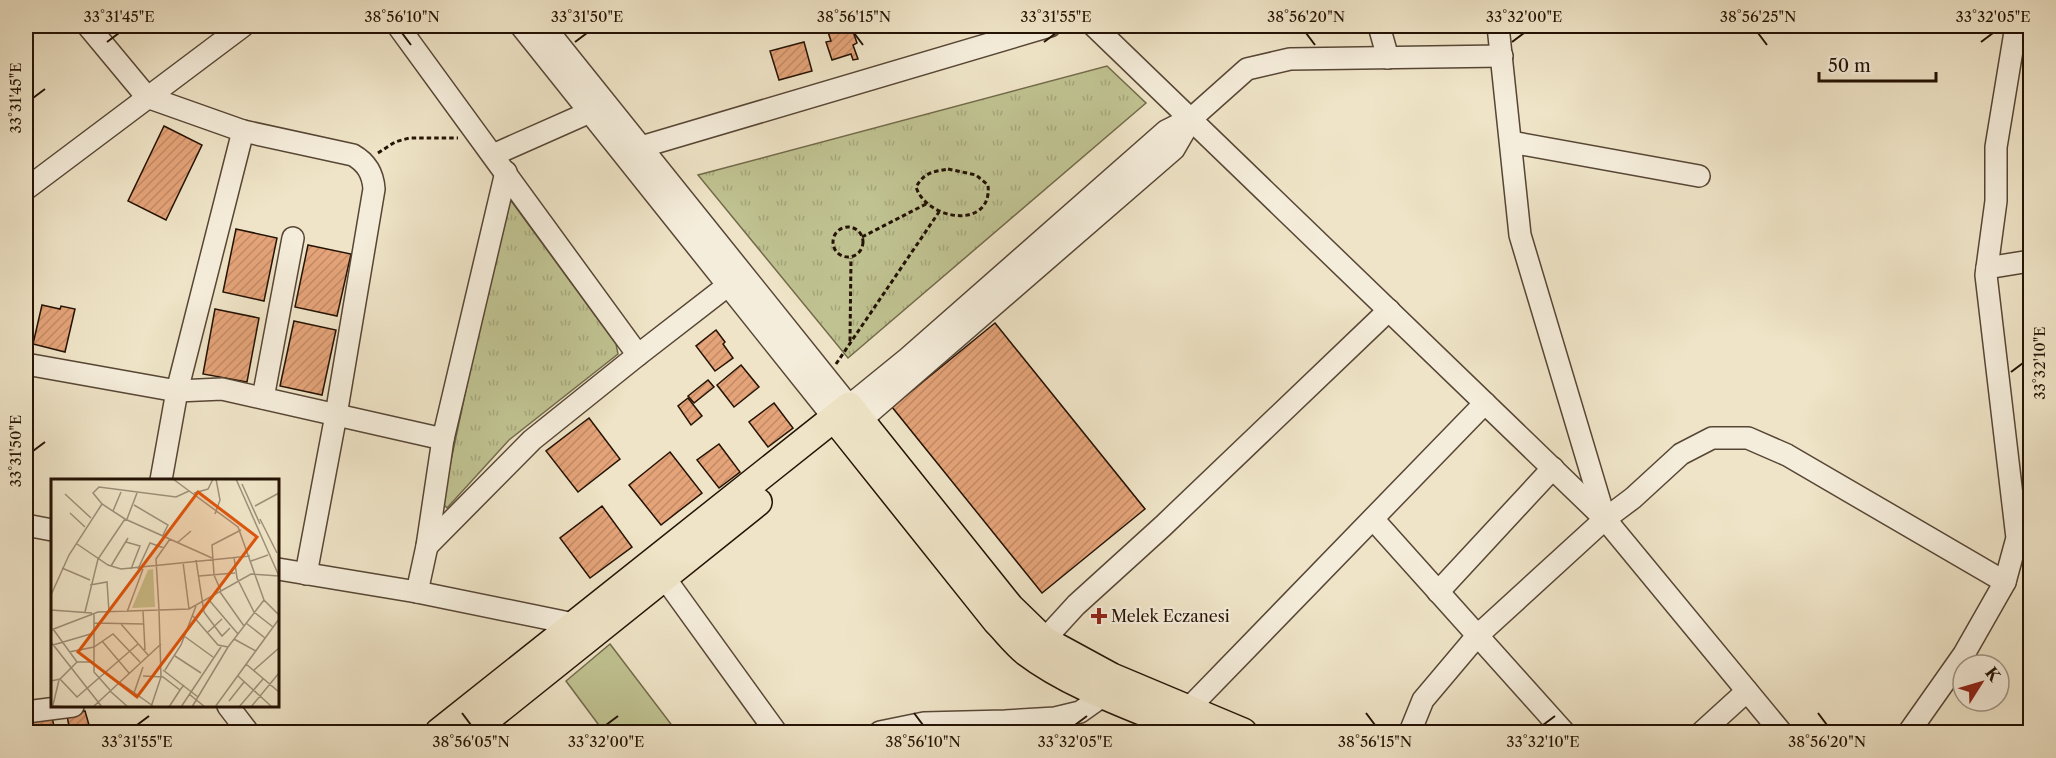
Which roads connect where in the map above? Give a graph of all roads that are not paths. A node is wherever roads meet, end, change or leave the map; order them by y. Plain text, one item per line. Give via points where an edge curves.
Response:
1 (88, 26) edge
2 (243, 26) edge
3 (398, 26) edge
4 (520, 26) edge
5 (544, 26) edge
6 (1050, 26) edge
7 (1094, 26) edge
8 (1379, 26) edge
9 (1498, 26) edge
10 (2016, 26) edge
11 (1502, 56) junction
12 (1388, 58) junction
13 (147, 98) junction
14 (590, 112) junction
15 (1192, 118) junction
16 (243, 131) junction
17 (1511, 142) junction
18 (634, 153) junction
19 (493, 155) junction
20 (506, 172) junction
21 (1699, 176) dead end
22 (26, 189) edge
23 (293, 238) dead end
24 (2031, 261) edge
25 (1986, 268) junction
26 (736, 279) junction
27 (1389, 310) junction
28 (638, 355) junction
29 (26, 364) edge
30 (177, 391) junction
31 (262, 398) junction
32 (1485, 403) junction
33 (336, 415) junction
34 (848, 419) junction
35 (443, 439) junction
36 (1553, 468) junction
37 (161, 479) edge
38 (1373, 519) junction
39 (1605, 519) junction
40 (26, 525) edge
41 (51, 530) edge
42 (427, 546) junction
43 (279, 569) edge
44 (306, 574) junction
45 (664, 577) junction
46 (2005, 582) junction
47 (417, 592) junction
48 (1438, 592) junction
49 (584, 628) junction
50 (1477, 636) junction
51 (1044, 640) junction
52 (1108, 686) junction
53 (1747, 691) junction
54 (60, 707) edge
55 (229, 707) edge
56 (26, 712) edge
57 (1182, 725) edge
58 (1004, 727) edge
59 (248, 732) edge
60 (439, 732) edge
61 (471, 732) edge
62 (776, 732) edge
63 (880, 732) edge
64 (1243, 732) edge
65 (1410, 732) edge
66 (1564, 732) edge
67 (1702, 732) edge
68 (1781, 732) edge
69 (1909, 732) edge

1 - 13 street
2 - 13 street
3 - 19 street
4 - 14 street
5 - 18 street
6 - 18 street
7 - 15 street
8 - 12 street
9 - 11 street
10 - 25 street via 1996,147 1996,201
11 - 12 street
11 - 17 street
12 - 15 street via 1290,58 1247,69
13 - 16 street
13 - 22 street
14 - 18 street
14 - 19 street
15 - 27 street
15 - 34 street via 1166,131 908,358
16 - 30 street
16 - 33 street via 347,153 365,163 372,175 374,189
17 - 21 street
17 - 39 street via 1520,235
18 - 26 street
19 - 20 street
20 - 28 street
20 - 35 street
23 - 31 street
24 - 25 street
25 - 46 street via 2018,538
26 - 28 street
26 - 34 street
26 - 34 street via 827,378
27 - 32 street
27 - 51 street
28 - 42 street via 532,440
29 - 30 street
30 - 31 street via 222,389
30 - 37 street
31 - 33 street
32 - 36 street
32 - 38 street
33 - 35 street
33 - 44 street
34 - 45 main road
34 - 49 main road
34 - 51 main road via 1010,607
34 - 52 main road via 997,622 1025,651 1056,671
35 - 42 street
36 - 39 street
36 - 48 street
38 - 48 street
38 - 57 street
39 - 46 street via 1681,453 1712,438 1748,438 1787,455
39 - 50 street
39 - 53 street
40 - 41 street
42 - 47 street
43 - 44 street
44 - 47 street
45 - 49 main road
45 - 62 street
46 - 69 street via 1964,654
47 - 49 street
48 - 50 street
49 - 60 main road
49 - 61 main road
50 - 65 street via 1423,700
50 - 66 street
51 - 52 main road
52 - 57 main road
52 - 58 street via 1080,712
53 - 67 street
53 - 68 street
54 - 56 street
55 - 59 street
57 - 64 main road
58 - 63 street via 924,723

